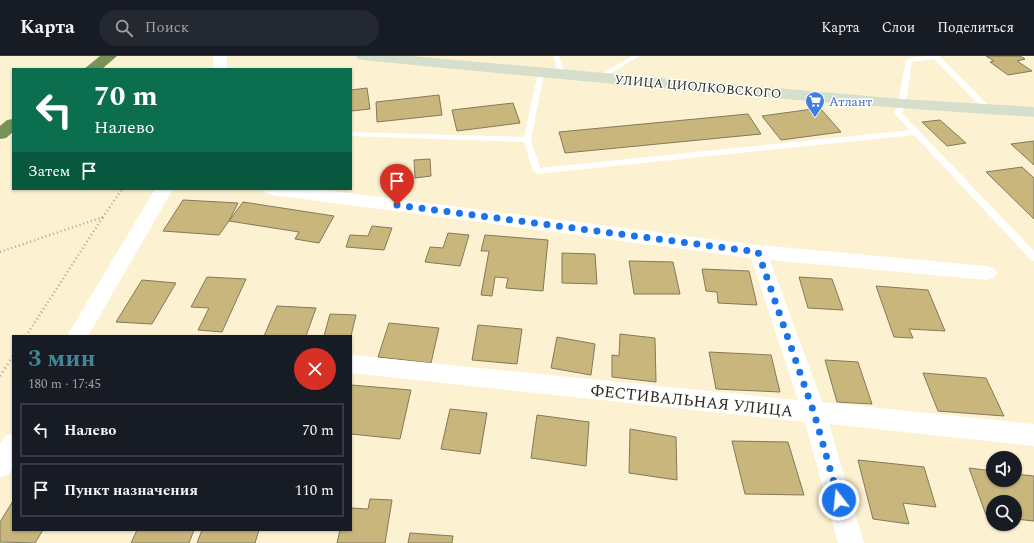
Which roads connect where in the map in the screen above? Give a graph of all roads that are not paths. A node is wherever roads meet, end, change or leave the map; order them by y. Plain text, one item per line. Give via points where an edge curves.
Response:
1 (110, 56) edge
2 (220, 56) edge
3 (363, 56) edge
4 (556, 56) edge
5 (637, 56) edge
6 (93, 68) edge
7 (220, 68) edge
8 (541, 73) junction
9 (562, 75) junction
10 (599, 78) junction
11 (902, 104) junction
12 (989, 110) junction
13 (1034, 112) edge
14 (12, 125) edge
15 (916, 132) junction
16 (0, 134) edge
17 (352, 134) edge
18 (526, 140) junction
19 (163, 190) edge
20 (280, 190) edge
21 (758, 252) junction
22 (1034, 257) edge
23 (987, 273) dead end
24 (79, 335) edge
25 (352, 364) edge
26 (814, 413) junction
27 (1034, 435) edge
28 (12, 446) edge
29 (0, 466) edge
30 (851, 543) edge

1 - 6 highway
2 - 7 street
3 - 8 street, УЛИЦА ЦИОЛКОВСКОГО
4 - 9 lane
5 - 10 lane
8 - 9 street, УЛИЦА ЦИОЛКОВСКОГО
8 - 18 lane
9 - 10 street, УЛИЦА ЦИОЛКОВСКОГО
10 - 11 street, УЛИЦА ЦИОЛКОВСКОГО
11 - 12 street, УЛИЦА ЦИОЛКОВСКОГО
11 - 12 lane via 909,60 936,57
11 - 15 lane via 898,113
12 - 13 street, УЛИЦА ЦИОЛКОВСКОГО
14 - 16 highway
15 - 18 lane via 537,171
15 - 22 lane
17 - 18 lane
19 - 24 street
20 - 21 street
21 - 23 street
21 - 26 street
25 - 26 street, ФЕСТИВАЛЬНАЯ УЛИЦА
26 - 27 street, ФЕСТИВАЛЬНАЯ УЛИЦА
26 - 30 street
28 - 29 street

